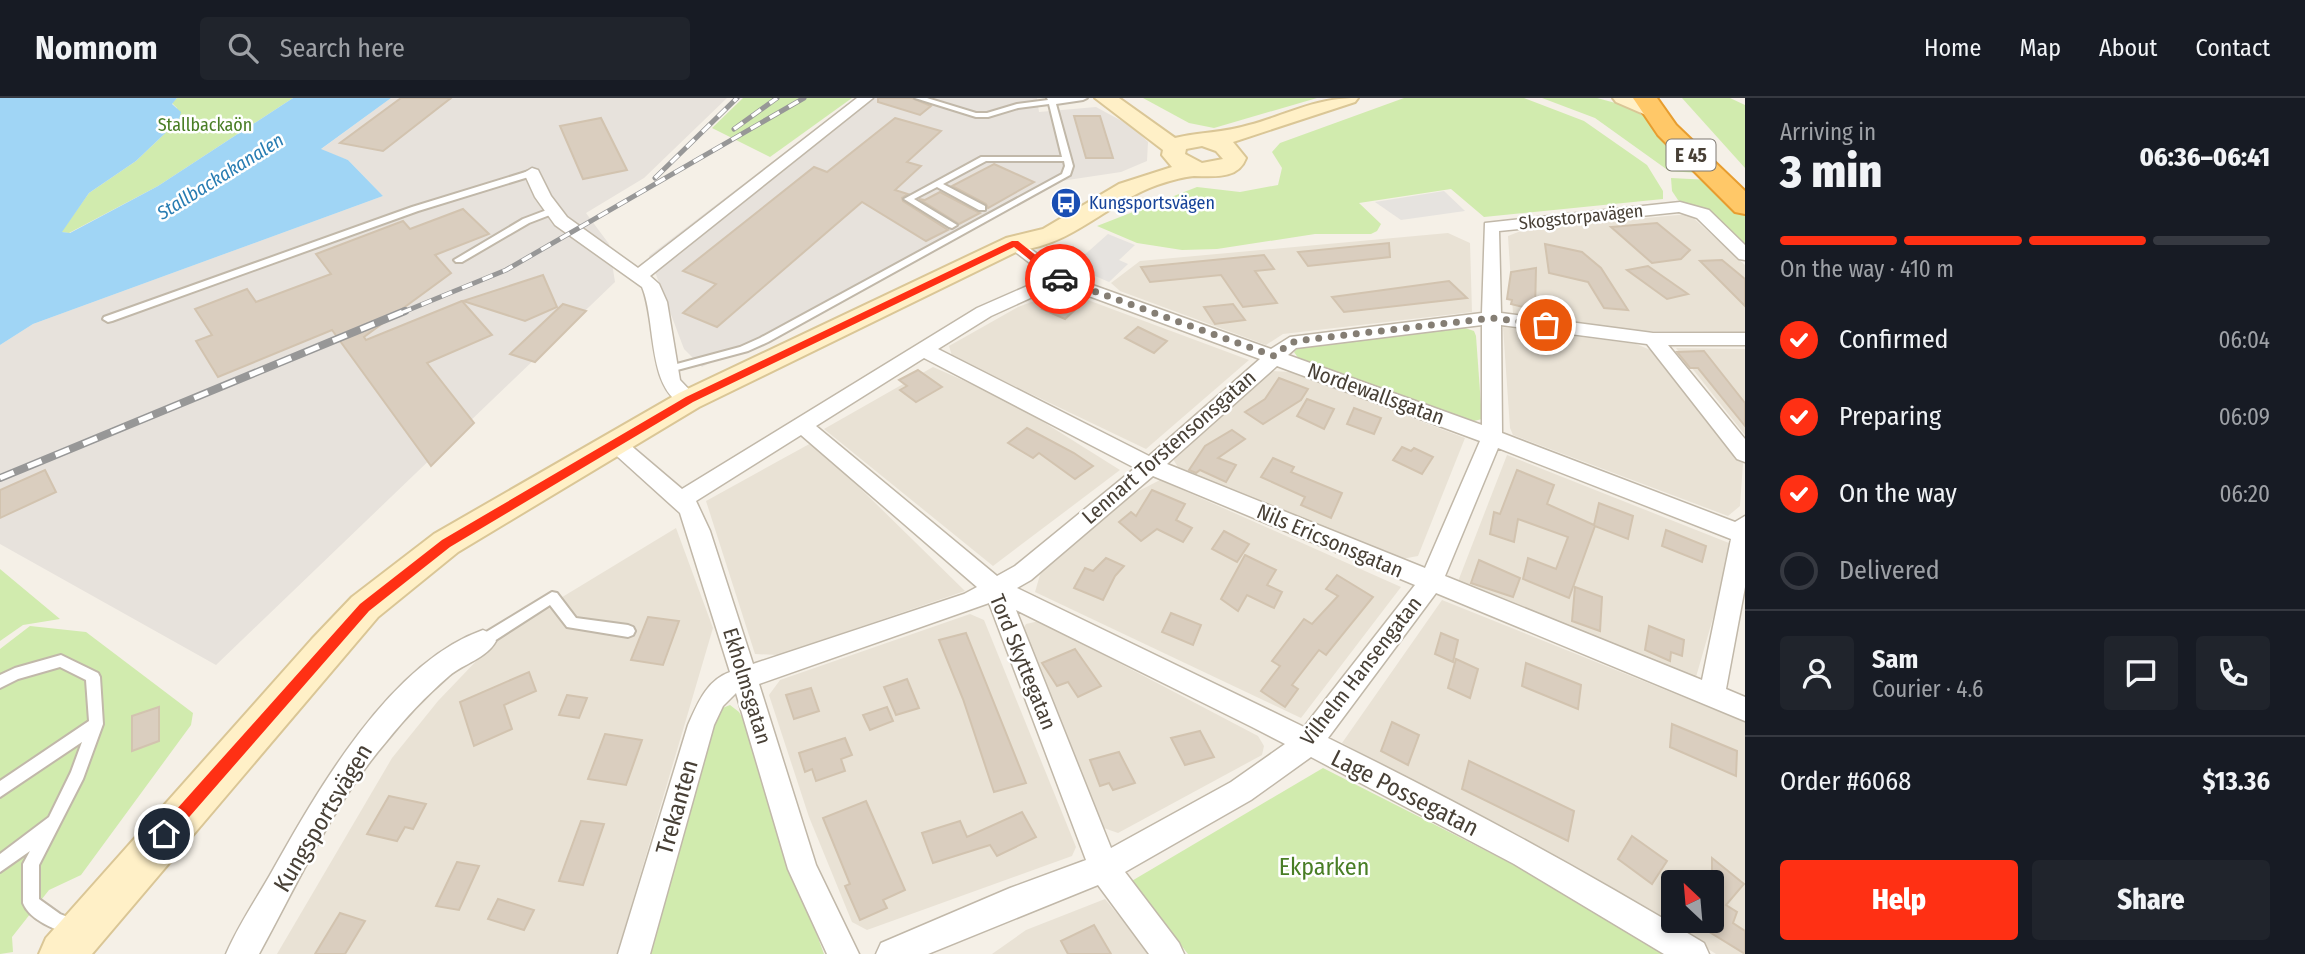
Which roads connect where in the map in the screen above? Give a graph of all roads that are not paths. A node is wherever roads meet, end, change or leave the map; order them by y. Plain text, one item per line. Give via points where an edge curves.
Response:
1 (866, 98) edge
2 (919, 98) edge
3 (1083, 98) edge
4 (1105, 98) edge
5 (1123, 98) edge
6 (1348, 98) edge
7 (1623, 98) edge
8 (1051, 100) edge
9 (1657, 102) edge
10 (1321, 110) junction
11 (1203, 140) junction
12 (1173, 151) junction
13 (1233, 153) junction
14 (1067, 159) junction
15 (1197, 169) junction
16 (532, 173) joint
17 (1745, 178) edge
18 (937, 184) junction
19 (1745, 206) edge
20 (982, 208) dead end
21 (552, 211) junction
22 (952, 225) dead end
23 (1015, 243) junction
24 (1745, 255) edge
25 (459, 260) dead end
26 (640, 275) junction
27 (1059, 279) junction
28 (1492, 318) junction
29 (107, 319) dead end
30 (1653, 339) junction
31 (1745, 339) edge
32 (925, 350) junction
33 (1274, 356) junction
34 (666, 370) junction
35 (689, 400) junction
36 (803, 426) junction
37 (1492, 437) junction
38 (615, 443) junction
39 (1745, 454) edge
40 (1150, 466) junction
41 (681, 500) junction
42 (1744, 531) edge
43 (1430, 583) junction
44 (996, 589) junction
45 (628, 631) dead end
46 (483, 641) joint
47 (744, 678) junction
48 (0, 682) edge
49 (1712, 696) junction
50 (1745, 709) edge
51 (96, 723) junction
52 (1308, 743) junction
53 (0, 790) edge
54 (54, 822) junction
55 (0, 864) edge
56 (1104, 868) junction
57 (71, 942) edge
58 (243, 954) edge
59 (634, 954) edge
60 (843, 954) edge
61 (892, 954) edge
62 (1168, 954) edge
63 (1693, 954) edge

1 - 26 street
2 - 8 lane via 976,115
3 - 8 lane
4 - 12 street
5 - 11 street via 1165,125
6 - 10 street
7 - 9 street
8 - 14 lane
9 - 17 highway, E 45
9 - 19 highway, E 45 via 1703,168
10 - 11 street via 1234,137
10 - 13 street
11 - 12 street via 1182,141
11 - 13 street
12 - 15 street via 1181,163
12 - 23 street via 1155,168 1039,225
13 - 15 street via 1234,161 1226,168
14 - 18 lane via 985,159
14 - 34 lane via 1069,172 1057,180 764,340
15 - 23 street via 1132,187 1032,243
16 - 21 street
16 - 29 lane via 415,209
18 - 20 lane
18 - 22 lane via 908,199
21 - 25 lane
21 - 26 street
23 - 27 street, Nordewallsgatan
23 - 35 street
24 - 28 street, Skogstorpavägen via 1703,214 1679,207 1491,227
26 - 34 street via 659,302
27 - 32 street via 984,312
27 - 33 street, Nordewallsgatan
28 - 30 street, Lennart Torstensonsgatan
28 - 33 street, Lennart Torstensonsgatan via 1303,340 1290,343
28 - 37 street, Vilhelm Hansengatan
30 - 31 street, Lennart Torstensonsgatan
30 - 39 street
32 - 36 street
32 - 40 street, Nils Ericsonsgatan
33 - 37 street, Nordewallsgatan
33 - 40 street, Lennart Torstensonsgatan
34 - 35 street via 670,382
35 - 38 street
36 - 41 street
36 - 44 street, Tord Skyttegatan
37 - 42 street, Nordewallsgatan
37 - 43 street, Vilhelm Hansengatan
38 - 41 street, Ekholmsgatan
38 - 57 street via 446,544 365,607
40 - 43 street, Nils Ericsonsgatan
40 - 44 street, Lennart Torstensonsgatan via 1023,573
41 - 47 street, Ekholmsgatan via 699,531
42 - 49 street
43 - 49 street, Nils Ericsonsgatan
43 - 52 street, Vilhelm Hansengatan
44 - 47 street, Lennart Torstensonsgatan
44 - 52 street, Lage Possegatan
44 - 56 street, Tord Skyttegatan
45 - 46 lane via 572,623 552,597
46 - 58 street, Kungsportsvägen via 439,667 360,750
47 - 59 street, Trekanten via 728,684 714,698 701,725
47 - 60 street, Ekholmsgatan via 803,869
48 - 51 lane via 61,661 93,677
49 - 50 street, Nils Ericsonsgatan
51 - 53 lane
51 - 54 lane
52 - 56 street, Vilhelm Hansengatan via 1241,791
52 - 63 street, Lage Possegatan via 1592,890
54 - 55 lane
54 - 57 lane via 31,864 31,903 54,920
56 - 61 street, Vilhelm Hansengatan
56 - 62 street, Tord Skyttegatan

